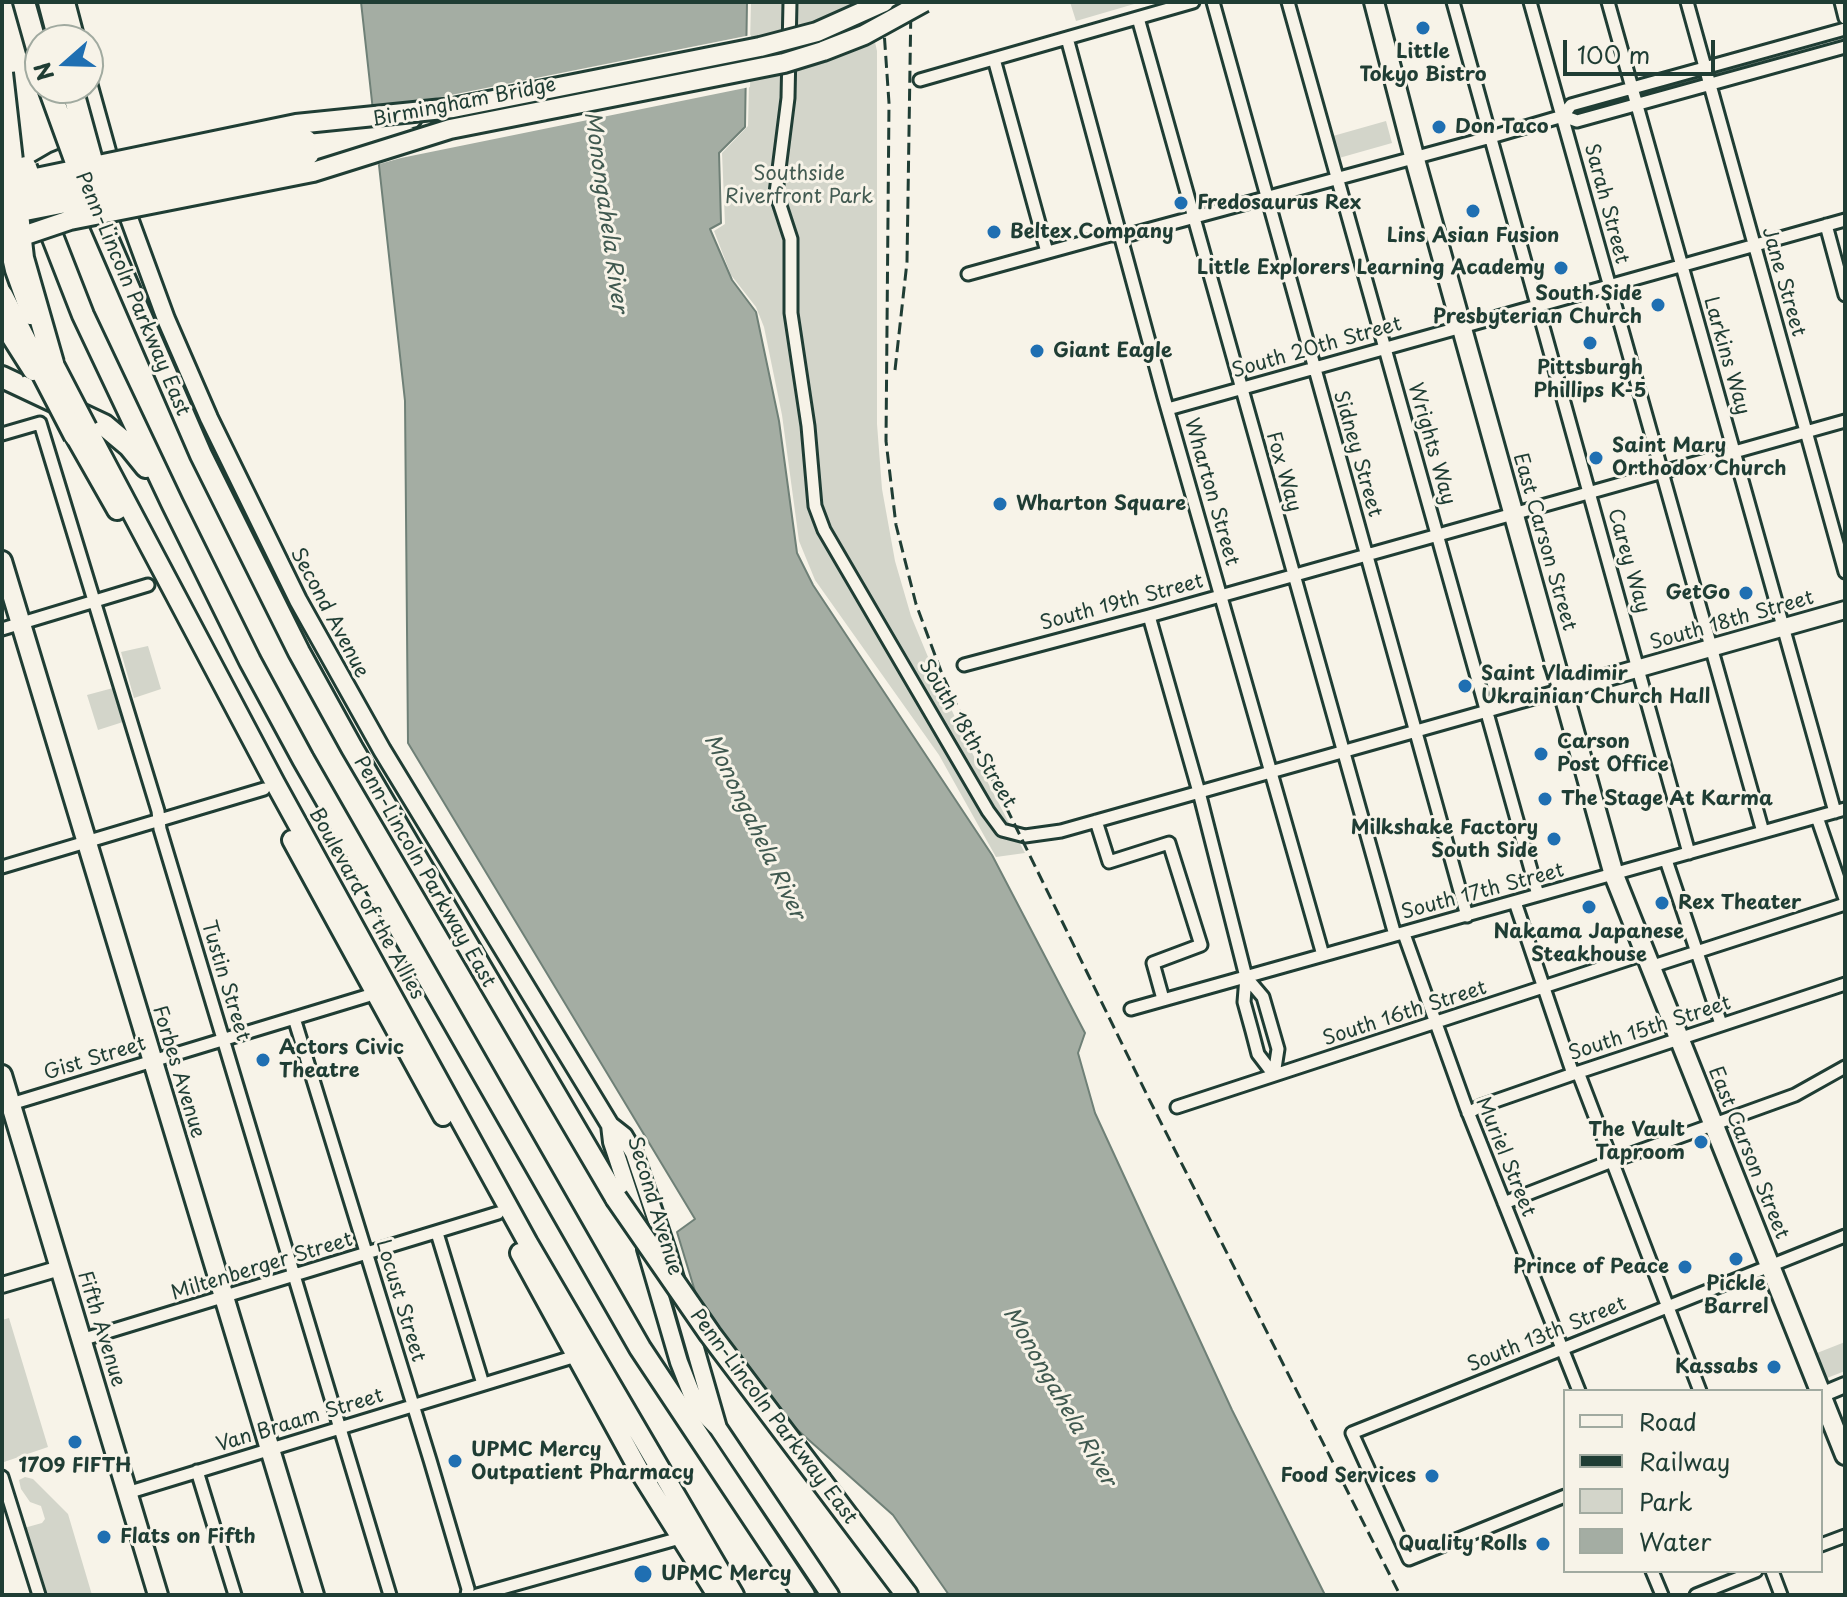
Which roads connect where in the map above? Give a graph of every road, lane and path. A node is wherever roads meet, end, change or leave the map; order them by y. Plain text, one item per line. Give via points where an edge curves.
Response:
1 (24, 2) edge
2 (49, 2) edge
3 (66, 2) edge
4 (790, 2) edge
5 (884, 2) edge
6 (924, 2) edge
7 (1193, 2) edge
8 (1213, 2) edge
9 (1288, 2) edge
10 (1453, 2) edge
11 (1530, 2) edge
12 (1608, 2) edge
13 (1687, 2) edge
14 (1841, 2) edge
15 (1372, 4) edge
16 (1138, 18) junction
17 (1845, 18) edge
18 (30, 24) edge
19 (55, 24) edge
20 (72, 24) edge
21 (1845, 29) edge
22 (1067, 38) junction
23 (1845, 47) edge
24 (994, 59) junction
25 (1705, 68) junction
26 (2, 73) edge
27 (920, 80) dead end
28 (1710, 84) junction
29 (2, 86) edge
30 (1633, 88) junction
31 (56, 104) edge
32 (75, 104) edge
33 (94, 104) edge
34 (1637, 104) junction
35 (453, 108) junction
36 (1563, 116) junction
37 (450, 129) junction
38 (1491, 137) junction
39 (104, 143) junction
40 (1414, 156) junction
41 (88, 174) junction
42 (1337, 177) junction
43 (2, 185) edge
44 (1266, 197) junction
45 (2, 201) edge
46 (2, 214) edge
47 (1193, 217) junction
48 (1845, 220) edge
49 (1826, 225) junction
50 (1121, 234) junction
51 (2, 244) edge
52 (1754, 245) junction
53 (1047, 252) junction
54 (1682, 266) junction
55 (968, 274) dead end
56 (1609, 286) junction
57 (1845, 295) edge
58 (2, 296) edge
59 (1538, 305) junction
60 (2, 322) edge
61 (1461, 326) junction
62 (1385, 348) junction
63 (53, 363) junction
64 (1314, 368) junction
65 (2, 377) edge
66 (1241, 388) junction
67 (1168, 409) junction
68 (1845, 421) edge
69 (81, 432) junction
70 (1806, 432) junction
71 (2, 434) edge
72 (1734, 452) junction
73 (1661, 472) junction
74 (1589, 493) junction
75 (172, 503) junction
76 (1513, 514) junction
77 (1438, 535) junction
78 (1366, 555) junction
79 (2, 561) edge
80 (1845, 572) edge
81 (1293, 576) junction
82 (148, 585) dead end
83 (1221, 595) junction
84 (96, 601) junction
85 (1845, 610) edge
86 (1149, 616) junction
87 (21, 624) junction
88 (1783, 628) junction
89 (2, 629) edge
90 (1711, 648) junction
91 (964, 665) dead end
92 (1639, 668) junction
93 (1562, 690) junction
94 (1486, 711) junction
95 (1415, 731) junction
96 (1342, 751) junction
97 (1273, 772) junction
98 (264, 789) junction
99 (1199, 792) junction
100 (1840, 811) edge
101 (1817, 817) junction
102 (161, 819) junction
103 (1096, 821) junction
104 (1763, 832) junction
105 (87, 842) junction
106 (1689, 853) junction
107 (1666, 860) junction
108 (2, 867) edge
109 (1614, 875) junction
110 (1538, 895) junction
111 (1845, 901) edge
112 (1515, 902) junction
113 (1467, 916) junction
114 (1400, 934) junction
115 (1698, 951) junction
116 (1323, 955) junction
117 (1647, 961) junction
118 (1246, 977) junction
119 (1845, 984) edge
120 (1543, 988) junction
121 (373, 992) junction
122 (1163, 999) junction
123 (1131, 1009) dead end
124 (294, 1018) junction
125 (1434, 1023) junction
126 (1721, 1024) junction
127 (1678, 1038) junction
128 (223, 1040) junction
129 (152, 1060) junction
130 (1845, 1067) edge
131 (1576, 1073) junction
132 (2, 1075) edge
133 (1274, 1075) junction
134 (11, 1104) junction
135 (1177, 1107) dead end
136 (1468, 1113) junction
137 (1713, 1125) junction
138 (1612, 1161) junction
139 (1504, 1203) junction
140 (498, 1213) junction
141 (437, 1233) junction
142 (1845, 1236) edge
143 (366, 1255) junction
144 (1769, 1265) junction
145 (60, 1268) junction
146 (295, 1276) junction
147 (2, 1285) edge
148 (224, 1298) junction
149 (1667, 1306) junction
150 (81, 1340) junction
151 (1562, 1349) junction
152 (576, 1356) junction
153 (483, 1384) junction
154 (1845, 1385) edge
155 (1578, 1389) edge
156 (1699, 1389) edge
157 (1819, 1389) edge
158 (1823, 1392) edge
159 (1823, 1398) edge
160 (412, 1405) junction
161 (340, 1428) junction
162 (270, 1449) junction
163 (1845, 1455) edge
164 (197, 1471) junction
165 (2, 1477) edge
166 (127, 1493) junction
167 (1563, 1497) edge
168 (1845, 1536) edge
169 (680, 1538) junction
170 (1823, 1544) edge
171 (1653, 1573) edge
172 (1751, 1573) edge
173 (1773, 1573) edge
174 (39, 1595) edge
175 (158, 1595) edge
176 (235, 1595) edge
177 (314, 1595) edge
178 (390, 1595) edge
179 (467, 1595) edge
180 (477, 1595) edge
181 (715, 1595) edge
182 (734, 1595) edge
183 (804, 1595) edge
184 (830, 1595) edge
185 (907, 1595) edge
186 (1662, 1595) edge
187 (1696, 1595) edge
188 (1781, 1595) edge

1 - 18 highway
2 - 19 highway
3 - 20 main road
4 - 103 street, South 18th Street via 788,98 776,193 791,239 791,313 819,519 997,825 1006,832 1035,836
5 - 35 main road, Birmingham Bridge, bridge via 788,40
6 - 37 main road, Birmingham Bridge, bridge via 864,35 804,57
7 - 16 street
8 - 44 street, Sidney Street
9 - 42 street, Wrights Way
10 - 38 street, Carey Way
11 - 36 street, Sarah Street
12 - 30 street, Larkins Way
13 - 25 street, Jane Street
14 - 17 street
15 - 40 main road, East Carson Street
16 - 22 street
16 - 47 street, Fox Way
21 - 25 street
22 - 24 street
22 - 50 street, Wharton Street
23 - 28 street
24 - 27 street
24 - 53 street
25 - 28 street, Jane Street
25 - 30 street
26 - 63 highway, bridge via 23,258
28 - 34 street
28 - 52 street, Jane Street
29 - 75 highway via 29,176 83,315
30 - 34 street, Larkins Way
30 - 36 street via 1571,105
31 - 41 highway, Penn-Lincoln Parkway East, bridge
32 - 41 highway, bridge
33 - 39 main road, Second Avenue
34 - 36 street via 1577,121
34 - 54 street, Larkins Way
35 - 43 main road, bridge via 303,123
35 - 45 main road, Birmingham Bridge, bridge
36 - 38 street
36 - 56 street, Sarah Street
37 - 46 main road, Birmingham Bridge, bridge
37 - 51 main road, bridge via 313,172 70,220
38 - 40 street
38 - 59 street, Carey Way
39 - 58 main road via 55,161 11,191 5,212 15,273
39 - 184 main road, Second Avenue via 176,342 236,476 382,750 610,1125 624,1136 668,1254 718,1428
40 - 42 street
40 - 61 main road, East Carson Street
41 - 185 highway, Penn-Lincoln Parkway East, bridge via 157,353 230,516 325,701 616,1198 710,1334
42 - 44 street
42 - 62 street, Wrights Way
44 - 47 street
44 - 64 street, Sidney Street
46 - 63 main road, Boulevard of the Allies, bridge via 20,286
47 - 50 street
47 - 66 street, Fox Way
48 - 49 street, South 20th Street
49 - 52 street, South 20th Street
49 - 57 street
50 - 53 street
50 - 67 street, Wharton Street
52 - 54 street, South 20th Street
52 - 70 street, Jane Street
53 - 55 street
54 - 56 street, South 20th Street
54 - 72 street, Larkins Way
56 - 59 street, South 20th Street
56 - 73 street, Sarah Street
58 - 69 highway, bridge
59 - 61 street, South 20th Street
59 - 74 street, Carey Way
60 - 69 main road, Boulevard of the Allies, bridge
61 - 62 street, South 20th Street
61 - 76 main road, East Carson Street
62 - 64 street, South 20th Street
62 - 77 street, Wrights Way
63 - 69 main road, Boulevard of the Allies, bridge
64 - 66 street, South 20th Street
64 - 78 street, Sidney Street
65 - 75 highway via 104,425 129,446
66 - 67 street, South 20th Street
66 - 81 street, Fox Way
67 - 83 street, Wharton Street
68 - 70 street, South 19th Street
69 - 98 main road, Boulevard of the Allies
69 - 182 main road, Boulevard of the Allies via 528,1243
70 - 72 street, South 19th Street
70 - 80 street, Jane Street
71 - 84 street, Tustin Street via 40,423
72 - 73 street, South 19th Street
72 - 88 street, Larkins Way
73 - 74 street, South 19th Street
73 - 90 street, Sarah Street
74 - 76 street, South 19th Street
74 - 92 street, Carey Way
75 - 183 highway via 296,747 612,1301
76 - 77 street, South 19th Street
76 - 93 main road, East Carson Street
77 - 78 street, South 19th Street
77 - 94 street, Wrights Way
78 - 81 street, South 19th Street
78 - 95 street, Sidney Street
79 - 87 main road, Forbes Avenue
81 - 83 street, South 19th Street
81 - 96 street, Fox Way
82 - 84 street
83 - 86 street, South 19th Street
83 - 97 street, Wharton Street
84 - 87 street
84 - 102 street, Tustin Street
85 - 88 main road, South 18th Street
86 - 91 street, South 19th Street
86 - 99 street
87 - 89 street
87 - 105 main road, Forbes Avenue
88 - 90 main road, South 18th Street
88 - 100 street, Larkins Way
90 - 92 main road, South 18th Street
90 - 104 street, Sarah Street
92 - 93 main road, South 18th Street
92 - 106 street, Carey Way
93 - 94 street, South 18th Street
93 - 109 main road, East Carson Street
94 - 95 street, South 18th Street
94 - 110 street, Wrights Way
95 - 96 street, South 18th Street
95 - 113 street, Sidney Street
96 - 97 street, South 18th Street
96 - 114 street, Fox Way
97 - 99 street, South 18th Street
97 - 116 street, Wharton Street
98 - 102 street
98 - 121 main road, Boulevard of the Allies
99 - 103 street, South 18th Street
99 - 118 street
100 - 101 street, South 17th Street
101 - 104 street, South 17th Street
101 - 111 street
102 - 105 street
102 - 128 street, Tustin Street
103 - 122 street via 1109,862 1169,843 1201,945 1153,963
104 - 106 street, South 17th Street
105 - 108 street
105 - 129 main road, Forbes Avenue
106 - 107 street, South 17th Street
107 - 109 street, South 17th Street
107 - 115 street
109 - 110 street, South 17th Street
109 - 117 main road, East Carson Street
110 - 112 street, South 17th Street
111 - 115 street, South 16th Street
112 - 113 street, South 17th Street
112 - 120 street
113 - 114 street, South 17th Street
114 - 116 street, South 17th Street
114 - 125 street, Muriel Street
115 - 117 street, South 16th Street
115 - 126 street
116 - 118 street, South 17th Street
117 - 120 street, South 16th Street
117 - 127 main road, East Carson Street
118 - 122 street, South 17th Street
118 - 133 street via 1244,1002 1258,1054
118 - 133 street via 1263,997 1278,1049
119 - 126 street, South 15th Street
120 - 125 street, South 16th Street
120 - 131 street
121 - 124 street, Gist Street
121 - 140 main road, Boulevard of the Allies
122 - 123 street, South 17th Street
124 - 128 street, Gist Street
124 - 143 street, Locust Street
125 - 133 street, South 16th Street
125 - 136 street, Muriel Street
126 - 127 street, South 15th Street
127 - 131 street, South 15th Street
127 - 137 main road, East Carson Street
128 - 129 street, Gist Street
128 - 146 street, Tustin Street
129 - 134 street, Gist Street
129 - 148 main road, Forbes Avenue
130 - 137 street via 1795,1095
131 - 136 street, South 15th Street
131 - 138 street
132 - 134 main road, Fifth Avenue
133 - 135 street, South 16th Street
134 - 145 main road, Fifth Avenue
136 - 139 street, Muriel Street
137 - 138 street
137 - 144 main road, East Carson Street
138 - 139 street
138 - 149 street
139 - 151 street, Muriel Street
140 - 141 street, Miltenberger Street
140 - 152 main road, Boulevard of the Allies
141 - 143 street, Miltenberger Street
141 - 153 street
142 - 144 street, South 13th Street
143 - 146 street, Miltenberger Street
143 - 160 street, Locust Street
144 - 149 street, South 13th Street
144 - 157 main road, East Carson Street
145 - 147 street
145 - 150 main road, Fifth Avenue
146 - 148 street, Miltenberger Street
146 - 161 street, Tustin Street
148 - 150 street, Miltenberger Street
148 - 162 main road, Forbes Avenue
149 - 151 street, South 13th Street
149 - 156 street
150 - 166 main road, Fifth Avenue
151 - 155 street, Muriel Street
151 - 167 street, South 13th Street via 1352,1433 1409,1559
152 - 153 street, Van Braam Street
152 - 169 main road, Boulevard of the Allies
153 - 160 street, Van Braam Street
154 - 158 street
159 - 163 main road, East Carson Street
160 - 161 street, Van Braam Street
160 - 179 street, Locust Street
161 - 162 street, Van Braam Street
161 - 178 street, Tustin Street
162 - 164 street, Van Braam Street
162 - 177 main road, Forbes Avenue
164 - 166 street, Van Braam Street
164 - 176 street
165 - 174 street
166 - 175 main road, Fifth Avenue
168 - 170 street
169 - 180 street
169 - 181 main road, Boulevard of the Allies
171 - 186 street
172 - 187 street
173 - 188 street

